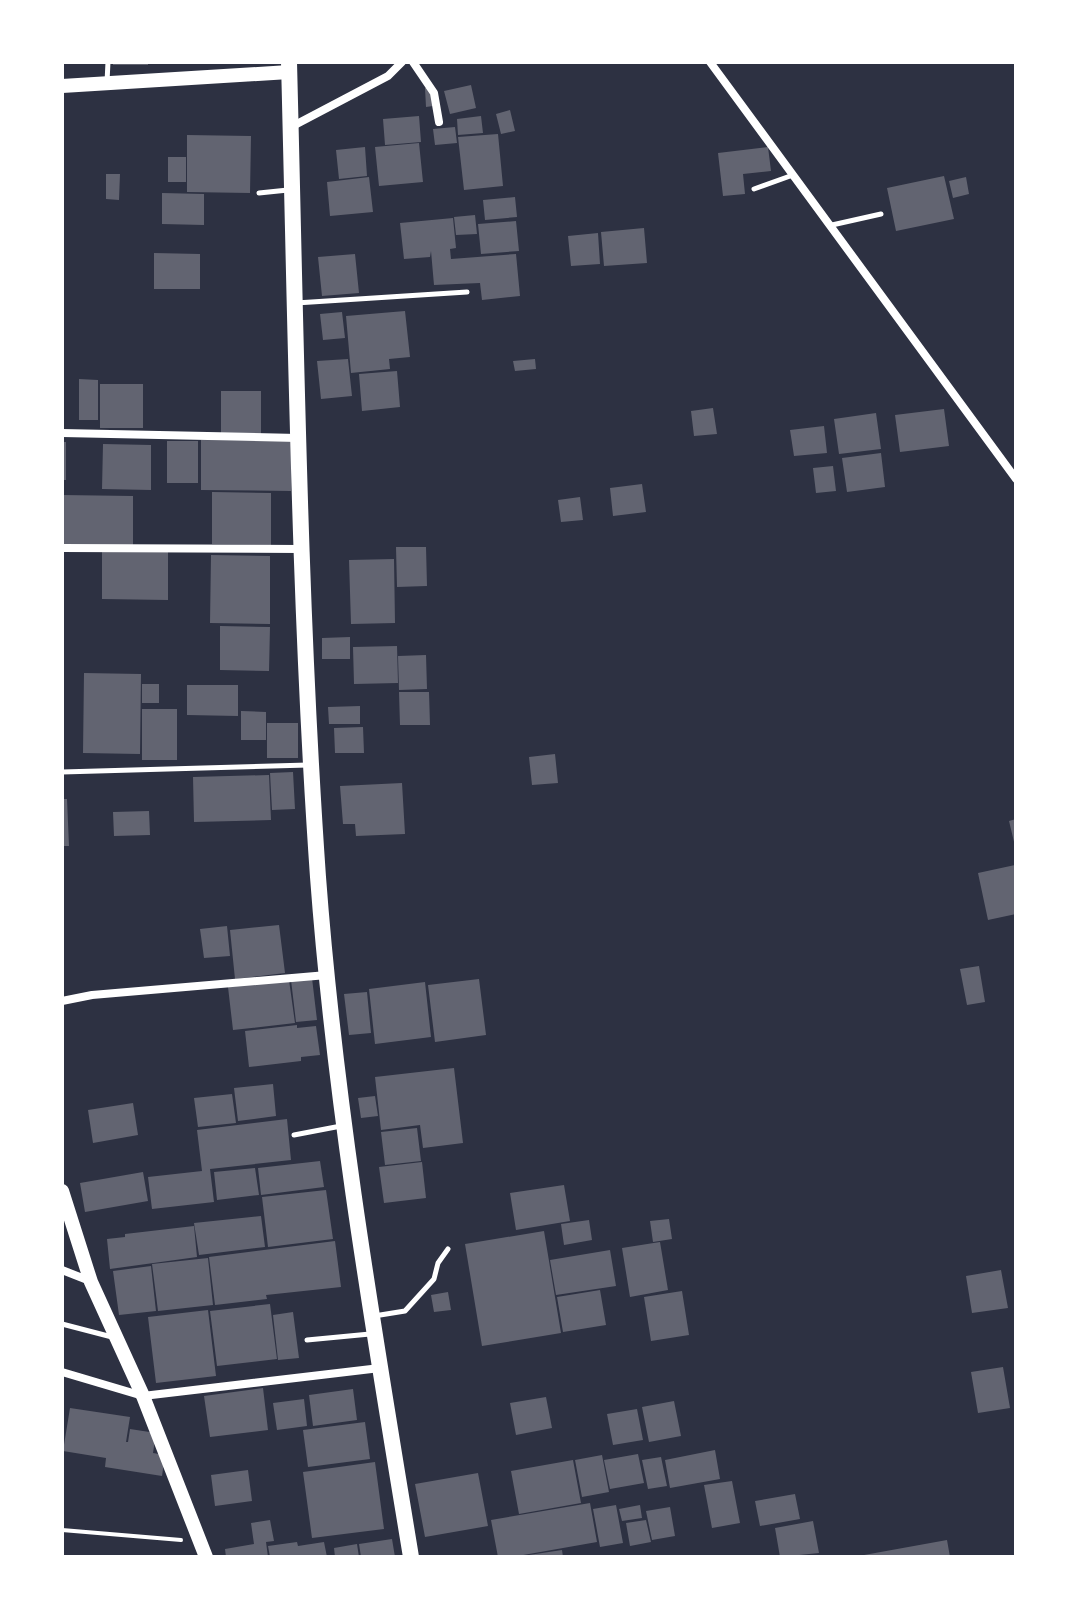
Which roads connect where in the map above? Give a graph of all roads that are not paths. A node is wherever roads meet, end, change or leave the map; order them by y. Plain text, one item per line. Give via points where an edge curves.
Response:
1 (108, 62) edge
2 (402, 62) edge
3 (413, 62) edge
4 (710, 62) edge
5 (289, 67) edge
6 (107, 83) junction
7 (62, 86) edge
8 (439, 122) dead end
9 (291, 127) junction
10 (794, 174) junction
11 (293, 189) junction
12 (754, 189) dead end
13 (259, 193) dead end
14 (881, 214) dead end
15 (832, 225) junction
16 (467, 292) dead end
17 (295, 303) junction
18 (62, 433) edge
19 (299, 438) junction
20 (1016, 479) edge
21 (62, 548) edge
22 (302, 549) junction
23 (313, 765) junction
24 (62, 772) edge
25 (327, 975) junction
26 (62, 1001) edge
27 (346, 1125) junction
28 (294, 1135) dead end
29 (62, 1191) edge
30 (448, 1249) dead end
31 (62, 1270) edge
32 (91, 1282) junction
33 (373, 1316) junction
34 (62, 1324) edge
35 (375, 1334) junction
36 (117, 1338) junction
37 (307, 1340) dead end
38 (380, 1368) junction
39 (62, 1372) edge
40 (143, 1396) junction
41 (206, 1557) edge
42 (411, 1557) edge

1 - 6 lane
2 - 9 street via 388,76
3 - 8 street via 434,93
4 - 10 street
5 - 6 street
5 - 9 main road
6 - 7 street
9 - 11 main road
10 - 12 lane
10 - 15 street
11 - 13 lane
11 - 17 main road
14 - 15 lane
15 - 20 street
16 - 17 lane
17 - 19 main road
18 - 19 street
19 - 22 main road
21 - 22 street
22 - 23 main road
23 - 24 lane
23 - 25 main road
25 - 26 street
25 - 27 main road
27 - 28 lane
27 - 33 main road
29 - 32 street
30 - 33 lane via 434,1279 405,1311
31 - 32 street
32 - 36 street
33 - 35 main road
34 - 36 lane
35 - 37 lane
35 - 38 main road
36 - 40 street
38 - 40 street
38 - 42 main road
39 - 40 street
40 - 41 street

